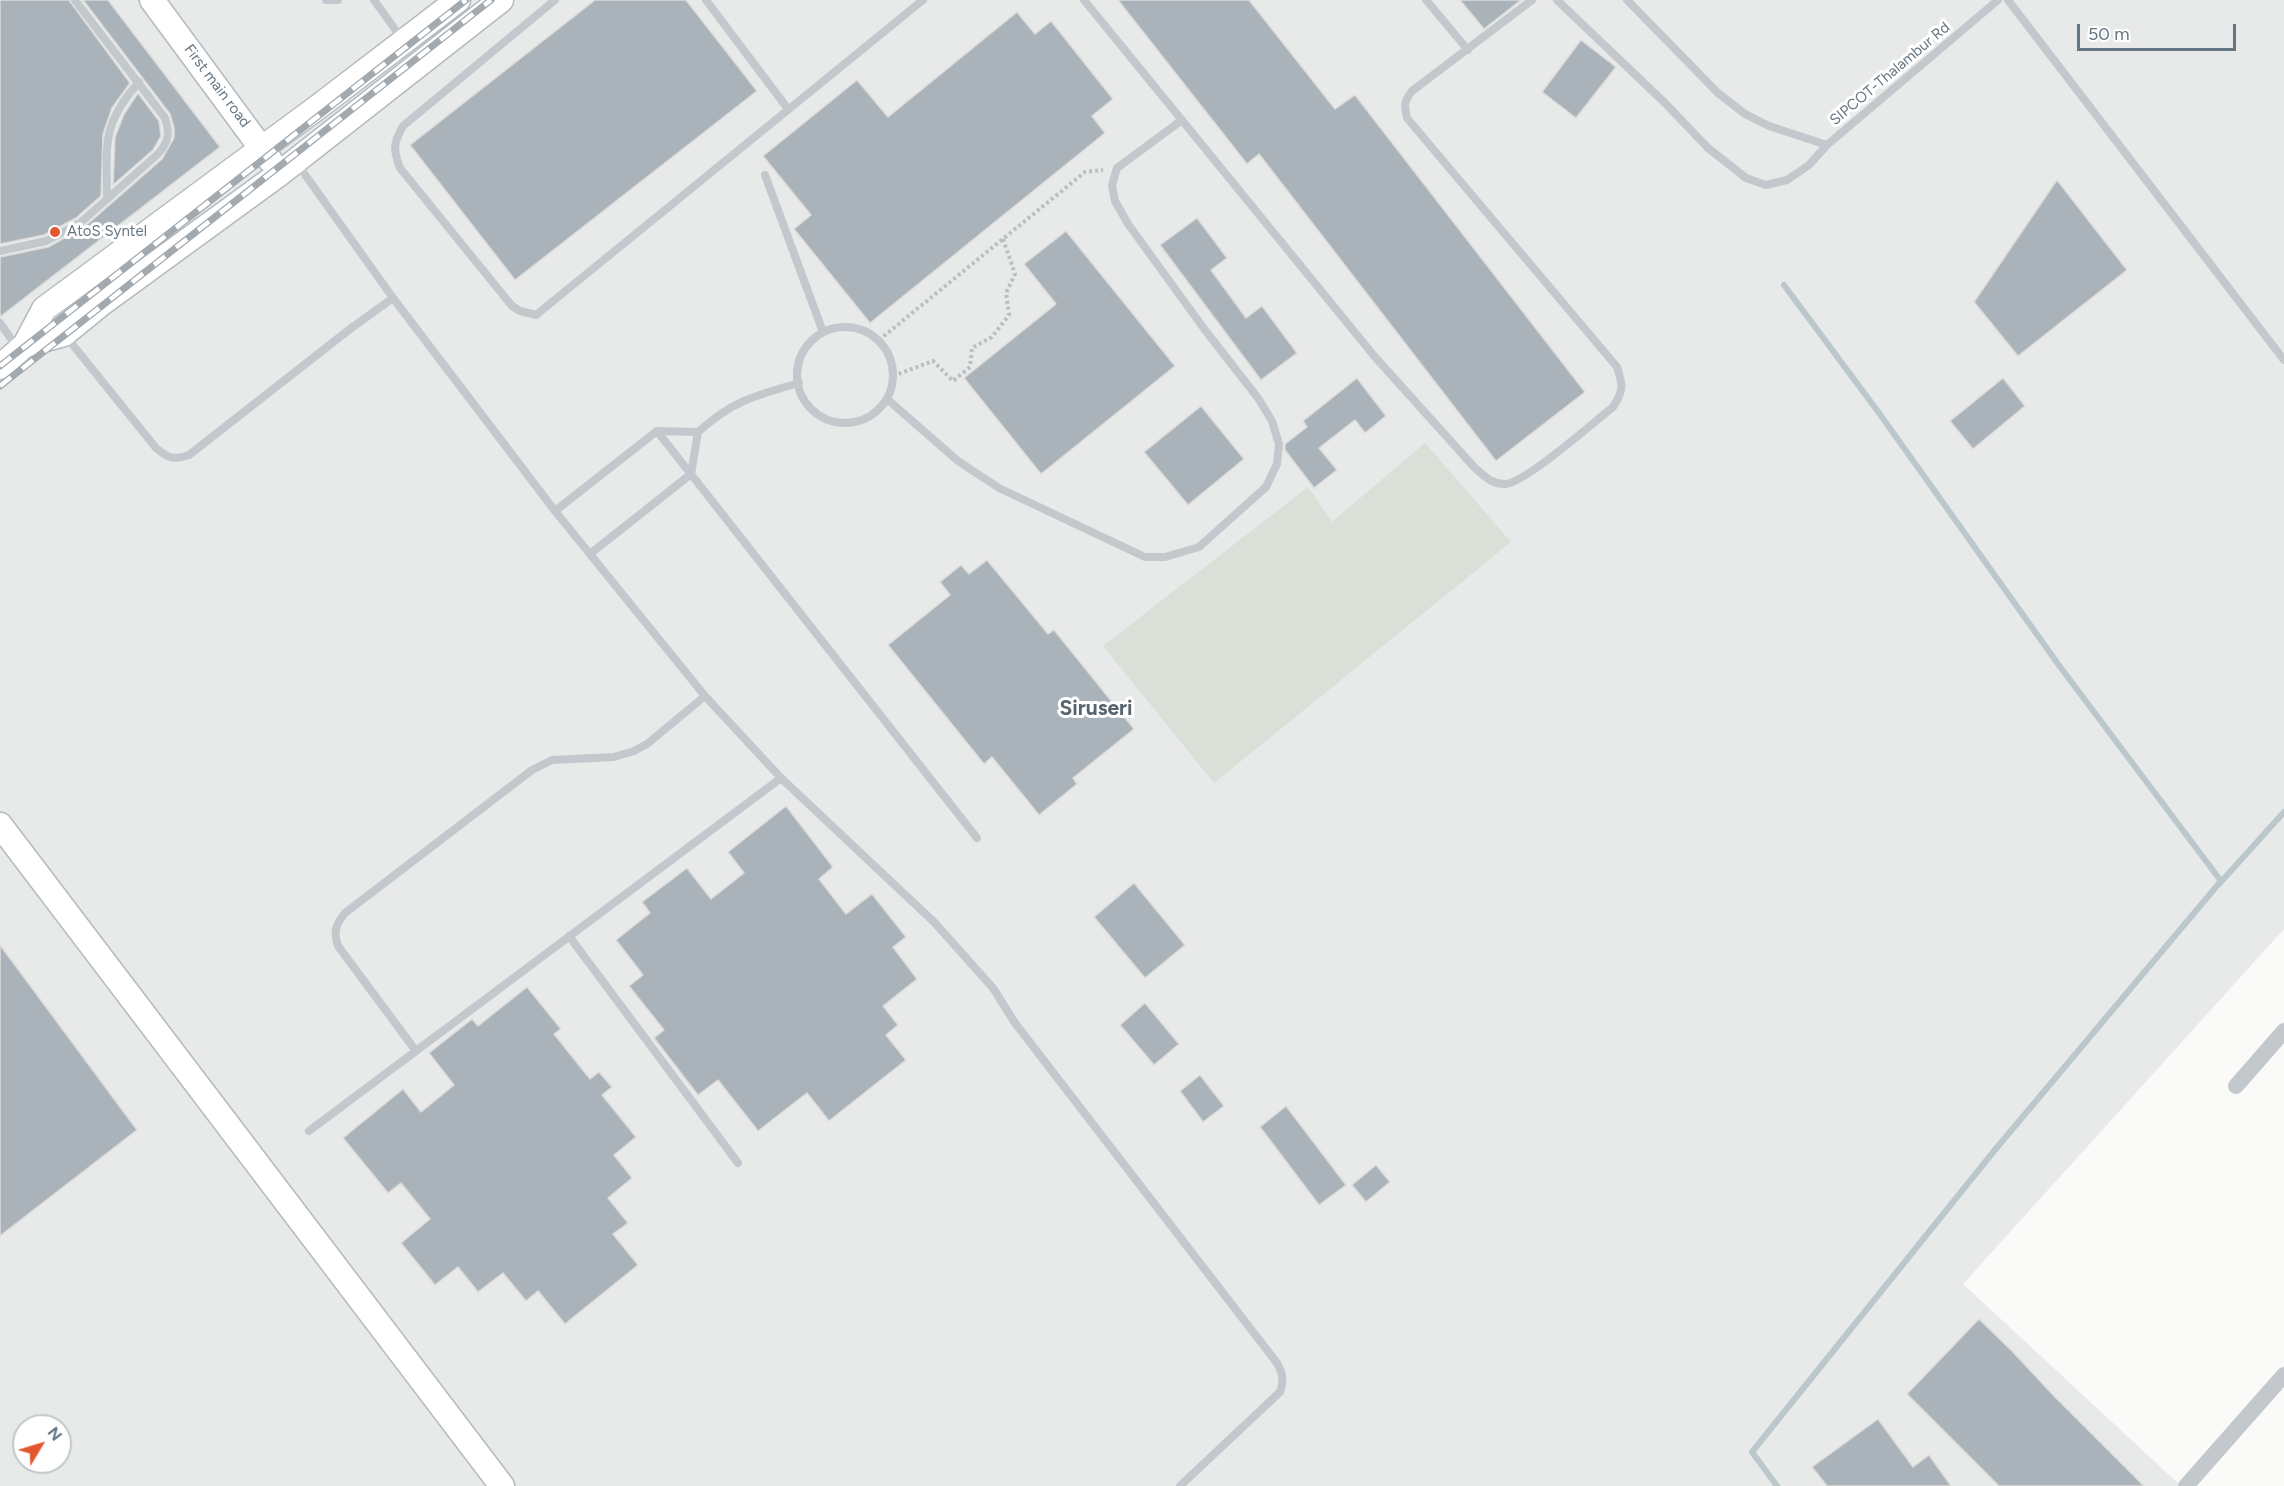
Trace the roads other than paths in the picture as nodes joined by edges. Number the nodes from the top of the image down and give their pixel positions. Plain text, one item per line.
1 (75, 0) edge
2 (152, 0) edge
3 (326, 0) edge
4 (338, 0) edge
5 (374, 0) edge
6 (458, 0) edge
7 (501, 0) edge
8 (555, 0) edge
9 (706, 0) edge
10 (923, 0) edge
11 (1084, 0) edge
12 (1426, 0) edge
13 (1532, 0) edge
14 (1557, 0) edge
15 (1627, 0) edge
16 (1998, 0) edge
17 (2008, 0) edge
18 (405, 42) junction
19 (1468, 50) junction
20 (140, 82) junction
21 (788, 109) junction
22 (1182, 120) junction
23 (1827, 145) junction
24 (263, 147) junction
25 (294, 162) junction
26 (765, 175) dead end
27 (107, 198) junction
28 (0, 251) edge
29 (393, 298) junction
30 (0, 323) edge
31 (823, 333) junction
32 (64, 334) junction
33 (22, 347) junction
34 (2284, 360) edge
35 (0, 367) edge
36 (799, 383) junction
37 (887, 399) junction
38 (657, 431) junction
39 (698, 432) junction
40 (691, 474) junction
41 (555, 510) junction
42 (590, 554) junction
43 (705, 696) junction
44 (781, 778) junction
45 (0, 825) edge
46 (977, 838) dead end
47 (569, 936) junction
48 (2284, 1031) edge
49 (417, 1051) junction
50 (2236, 1086) dead end
51 (309, 1131) dead end
52 (738, 1163) dead end
53 (2284, 1375) edge
54 (502, 1486) edge
55 (1180, 1486) edge
56 (2186, 1486) edge

1 - 20 lane
2 - 24 street, First main road
3 - 4 lane
5 - 18 lane
6 - 18 street
7 - 25 street
8 - 21 lane
9 - 21 lane
10 - 21 lane
11 - 22 lane
12 - 19 lane
13 - 19 lane
14 - 23 lane, SIPCOT-Thalambur Rd
15 - 23 lane
16 - 23 lane, SIPCOT-Thalambur Rd
17 - 34 lane
18 - 24 street
19 - 22 lane
20 - 27 lane
20 - 27 lane
22 - 37 lane
24 - 25 street, First main road
24 - 33 street
25 - 29 lane
25 - 32 street
26 - 31 lane
27 - 28 lane
29 - 32 lane
29 - 41 lane
30 - 33 lane
31 - 36 lane
31 - 37 lane
32 - 33 street
33 - 35 street
36 - 37 lane
36 - 39 lane
38 - 39 lane
38 - 40 lane
38 - 41 lane
39 - 40 lane
40 - 42 lane
40 - 46 lane
41 - 42 lane
42 - 43 lane
43 - 44 lane
43 - 49 lane
44 - 47 lane
44 - 55 lane
45 - 54 street
47 - 49 lane
47 - 52 lane
48 - 50 street
49 - 51 lane
53 - 56 street

